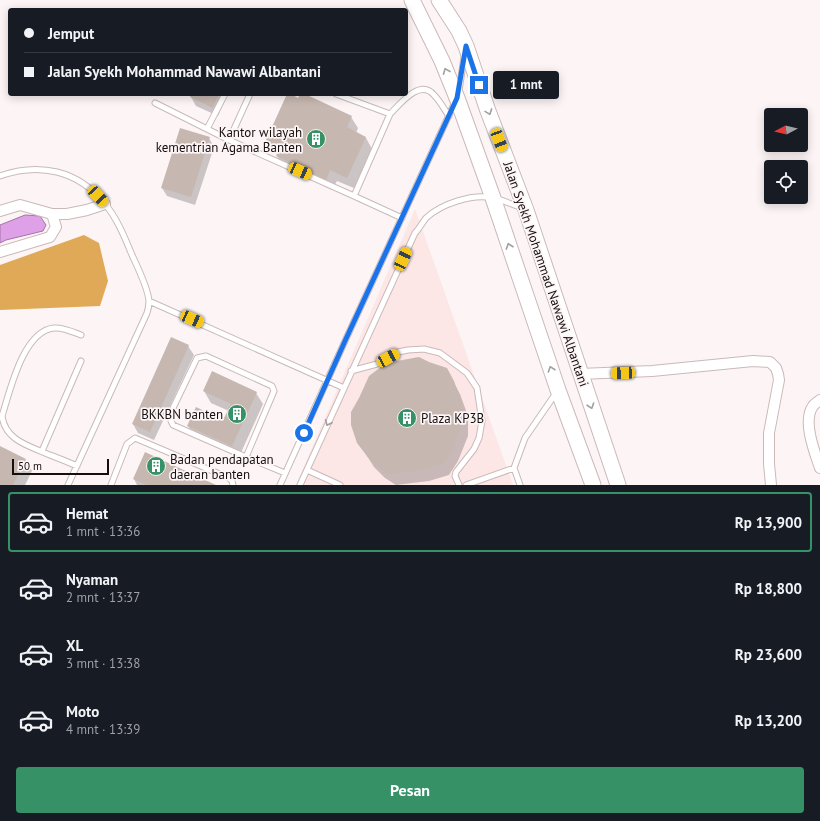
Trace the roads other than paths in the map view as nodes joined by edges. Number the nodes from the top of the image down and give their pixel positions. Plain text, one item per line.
1 (412, 0) edge
2 (439, 0) edge
3 (466, 46) junction
4 (223, 96) edge
5 (249, 96) edge
6 (341, 96) edge
7 (457, 98) junction
8 (155, 103) dead end
9 (390, 114) junction
10 (449, 116) junction
11 (207, 129) junction
12 (229, 140) junction
13 (0, 176) edge
14 (354, 196) junction
15 (493, 198) junction
16 (105, 204) junction
17 (526, 210) junction
18 (0, 211) edge
19 (52, 214) junction
20 (402, 218) junction
21 (0, 252) edge
22 (149, 301) junction
23 (81, 335) dead end
24 (81, 361) dead end
25 (351, 371) junction
26 (580, 374) junction
27 (328, 380) junction
28 (344, 388) junction
29 (558, 390) junction
30 (820, 400) edge
31 (42, 452) junction
32 (246, 457) junction
33 (77, 466) junction
34 (514, 468) junction
35 (820, 468) edge
36 (307, 470) junction
37 (286, 473) junction
38 (68, 485) edge
39 (111, 485) edge
40 (233, 485) edge
41 (280, 485) edge
42 (300, 485) edge
43 (340, 485) edge
44 (459, 485) edge
45 (466, 485) edge
46 (520, 485) edge
47 (593, 485) edge
48 (618, 485) edge
49 (771, 485) edge

7 -> 1 main road
2 - 3 main road, Jalan Syekh Mohammad Nawawi Albantani
3 - 7 lane
3 -> 17 main road, Jalan Syekh Mohammad Nawawi Albantani
4 - 11 lane
5 - 12 lane
6 - 9 lane
7 - 10 lane
7 - 15 main road
8 - 11 lane
9 - 10 lane
9 - 14 lane
10 - 20 lane
11 - 12 lane
12 - 14 lane
13 - 16 lane
14 - 20 lane
15 - 17 lane
15 - 25 lane
29 -> 15 main road
16 - 19 street
16 - 22 lane
17 - 26 main road, Jalan Syekh Mohammad Nawawi Albantani
18 - 19 street
19 - 21 street
20 - 27 lane
22 - 27 lane
22 - 33 lane
23 - 31 lane
24 - 31 lane
25 - 28 lane
25 - 44 lane
26 -> 48 main road, Jalan Syekh Mohammad Nawawi Albantani
26 - 49 street
27 - 28 lane
27 - 37 lane
28 -> 36 lane
29 - 34 lane
29 - 47 main road
30 - 35 street
31 - 33 lane
32 - 32 lane
32 - 37 lane
33 - 38 lane
34 - 45 lane
34 - 46 lane
36 - 42 lane
36 - 43 lane
37 - 41 lane
39 - 40 lane

